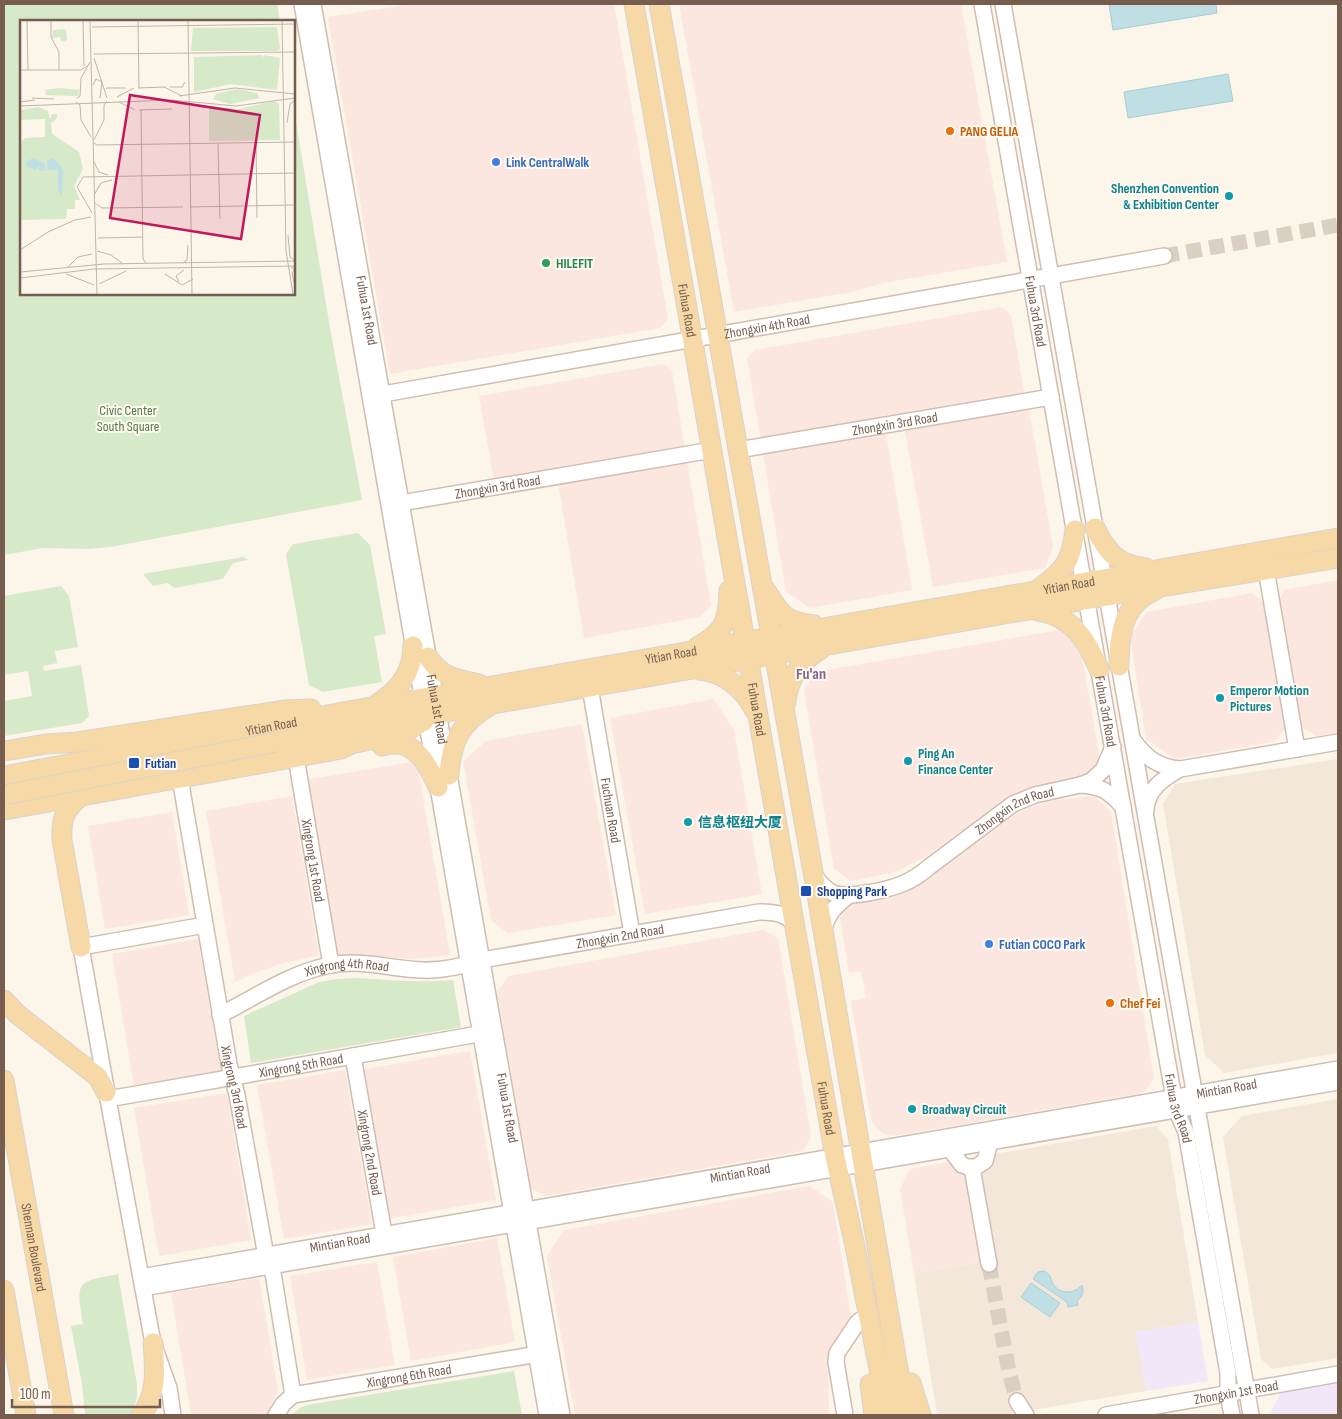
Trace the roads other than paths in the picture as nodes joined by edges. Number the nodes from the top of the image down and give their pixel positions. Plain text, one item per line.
1 (302, 4) edge
2 (313, 4) edge
3 (634, 4) edge
4 (659, 4) edge
5 (982, 4) edge
6 (1003, 4) edge
7 (1164, 256) tunnel mouth
8 (1051, 276) junction
9 (1031, 279) junction
10 (717, 335) junction
11 (692, 339) junction
12 (376, 395) junction
13 (1051, 397) junction
14 (712, 450) junction
15 (738, 450) junction
16 (401, 503) junction
17 (1095, 528) junction
18 (1075, 530) junction
19 (1338, 538) edge
20 (730, 554) junction
21 (1338, 558) edge
22 (1266, 569) junction
23 (1163, 577) junction
24 (761, 582) junction
25 (1106, 587) junction
26 (1038, 590) junction
27 (1085, 591) junction
28 (1029, 610) junction
29 (829, 636) junction
30 (772, 646) junction
31 (747, 650) junction
32 (421, 651) junction
33 (690, 660) junction
34 (1119, 666) junction
35 (1099, 669) junction
36 (590, 687) junction
37 (492, 695) junction
38 (372, 706) junction
39 (430, 709) junction
40 (342, 712) junction
41 (758, 718) junction
42 (785, 721) junction
43 (274, 734) junction
44 (302, 738) junction
45 (1132, 739) junction
46 (1338, 742) edge
47 (351, 744) junction
48 (1113, 747) junction
49 (1297, 749) junction
50 (4, 751) edge
51 (296, 757) junction
52 (1180, 769) junction
53 (4, 776) edge
54 (180, 778) junction
55 (444, 781) junction
56 (1080, 785) junction
57 (80, 796) junction
58 (7, 807) edge
59 (1123, 807) junction
60 (1146, 815) junction
61 (812, 872) junction
62 (786, 873) junction
63 (848, 896) junction
64 (759, 912) junction
65 (205, 924) junction
66 (795, 924) junction
67 (632, 934) junction
68 (823, 935) junction
69 (81, 947) junction
70 (475, 962) junction
71 (331, 965) junction
72 (4, 1000) edge
73 (220, 1015) junction
74 (487, 1032) junction
75 (353, 1056) junction
76 (1338, 1069) edge
77 (232, 1078) junction
78 (4, 1080) edge
79 (1338, 1082) edge
80 (107, 1096) junction
81 (1196, 1100) junction
82 (1175, 1104) junction
83 (990, 1142) junction
84 (950, 1149) junction
85 (862, 1158) junction
86 (836, 1163) junction
87 (972, 1168) junction
88 (520, 1218) junction
89 (386, 1241) junction
90 (269, 1261) junction
91 (990, 1264) tunnel mouth
92 (142, 1282) junction
93 (4, 1290) edge
94 (890, 1315) junction
95 (871, 1325) junction
96 (153, 1343) junction
97 (543, 1353) junction
98 (1338, 1374) edge
99 (1246, 1390) junction
100 (1228, 1394) junction
101 (293, 1395) junction
102 (1018, 1401) tunnel mouth
103 (26, 1415) edge
104 (64, 1415) edge
105 (141, 1415) edge
106 (173, 1415) edge
107 (276, 1415) edge
108 (546, 1415) edge
109 (562, 1415) edge
110 (845, 1415) edge
111 (874, 1415) edge
112 (888, 1415) edge
113 (906, 1415) edge
114 (920, 1415) edge
115 (1026, 1415) edge
116 (1106, 1415) edge
117 (1232, 1415) edge
118 (1251, 1415) edge

1 - 12 street, Fuhua 1st Road
2 - 12 street, Fuhua 1st Road
3 - 11 main road, Fuhua Road
4 - 10 main road, Fuhua Road
5 - 9 street, Fuhua 3rd Road
6 - 8 street, Fuhua 3rd Road
7 - 8 street, Zhongxin 4th Road
8 - 9 street, Zhongxin 4th Road
8 - 17 street, Fuhua 3rd Road
9 - 10 street, Zhongxin 4th Road
9 - 13 street, Fuhua 3rd Road
10 - 11 street, Zhongxin 4th Road
10 - 15 main road, Fuhua Road
11 - 12 street, Zhongxin 4th Road
11 - 14 main road, Fuhua Road
12 - 16 street, Fuhua 1st Road
12 - 32 street, Fuhua 1st Road
13 - 15 street, Zhongxin 3rd Road
13 - 18 street, Fuhua 3rd Road
14 - 16 street, Zhongxin 3rd Road
14 - 20 main road, Fuhua Road
15 - 24 main road, Fuhua Road
16 - 32 street, Fuhua 1st Road
17 - 23 main road
17 - 25 street, Fuhua 3rd Road
18 - 26 main road
18 - 27 street, Fuhua 3rd Road
19 - 23 main road, Yitian Road
20 - 31 main road, Fuhua Road
20 - 33 main road
21 - 22 main road, Yitian Road
22 - 23 main road, Yitian Road
22 - 49 street
23 - 25 main road, Yitian Road
23 - 34 main road
24 - 29 main road
24 - 30 main road, Fuhua Road
25 - 27 main road, Yitian Road
25 - 34 street, Fuhua 3rd Road
26 - 27 main road, Yitian Road
26 - 29 main road, Yitian Road
27 - 28 main road, Yitian Road
27 - 35 street, Fuhua 3rd Road
28 - 29 main road, Yitian Road
28 - 35 main road
29 - 30 main road, Yitian Road
29 - 42 main road
30 - 31 main road, Yitian Road
30 - 42 main road, Fuhua Road
31 - 33 main road, Yitian Road
31 - 41 main road, Fuhua Road
32 - 37 main road
32 - 38 main road
32 - 39 street, Fuhua 1st Road
33 - 36 main road, Yitian Road
33 - 37 main road, Yitian Road
33 - 41 main road
34 - 45 street, Fuhua 3rd Road
35 - 48 street, Fuhua 3rd Road
36 - 37 main road, Yitian Road
36 - 67 street, Fuchuan Road
37 - 39 main road, Yitian Road
37 - 55 main road
38 - 39 main road, Yitian Road
38 - 40 main road, Yitian Road
39 - 44 main road, Yitian Road
39 - 47 main road
39 - 55 street, Fuhua 1st Road
40 - 43 main road, Yitian Road
40 - 50 main road
41 - 62 main road, Fuhua Road
42 - 61 main road, Fuhua Road
43 - 44 main road, Yitian Road
43 - 53 main road, Yitian Road
43 - 58 main road, Yitian Road, bridge
44 - 47 main road
45 - 52 street
45 - 60 street, Fuhua 3rd Road
46 - 49 street
47 - 51 main road
47 - 55 main road
48 - 56 street, Zhongxin 2nd Road
48 - 59 street, Fuhua 3rd Road
49 - 52 street
51 - 54 main road
51 - 71 street, Xingrong 1st Road
52 - 60 street
54 - 57 main road
54 - 65 street, Xingrong 3rd Road
55 - 70 street, Fuhua 1st Road
56 - 59 street, Zhongxin 2nd Road
56 - 63 street, Zhongxin 2nd Road
57 - 58 main road
57 - 69 main road
59 - 82 street, Fuhua 3rd Road
60 - 81 street, Fuhua 3rd Road
61 - 63 street
61 - 68 main road, Fuhua Road
62 - 64 street, Zhongxin 2nd Road
62 - 66 main road, Fuhua Road
63 - 68 street
64 - 66 street, Zhongxin 2nd Road
64 - 67 street, Zhongxin 2nd Road
65 - 69 street
65 - 73 street, Xingrong 3rd Road
66 - 86 main road, Fuhua Road
67 - 70 street, Zhongxin 2nd Road
68 - 85 main road, Fuhua Road
69 - 80 street
70 - 71 street, Xingrong 4th Road
70 - 74 street, Fuhua 1st Road
71 - 73 street, Xingrong 4th Road
72 - 80 main road
73 - 77 street, Xingrong 3rd Road
74 - 75 street, Xingrong 5th Road
74 - 88 street, Fuhua 1st Road
75 - 77 street, Xingrong 5th Road
75 - 89 street, Xingrong 2nd Road
76 - 81 street, Mintian Road
77 - 80 street, Xingrong 5th Road
77 - 90 street, Xingrong 3rd Road
78 - 104 main road, Shennan Boulevard
79 - 81 street, Mintian Road
80 - 92 street
81 - 82 street, Mintian Road
81 - 99 street, Fuhua 3rd Road
82 - 83 street, Mintian Road
82 - 85 street, Mintian Road
82 - 100 street, Fuhua 3rd Road
83 - 84 street, Mintian Road
83 - 87 street
84 - 85 street, Mintian Road
84 - 87 street
85 - 86 street, Mintian Road
85 - 94 main road, Fuhua Road
86 - 88 street, Mintian Road
86 - 95 main road, Fuhua Road
87 - 91 street
88 - 89 street, Mintian Road
88 - 97 street, Fuhua 1st Road
89 - 90 street, Mintian Road
90 - 92 street, Mintian Road
90 - 101 street, Xingrong 3rd Road
92 - 96 street
93 - 103 main road
94 - 113 main road, Fuhua Road
94 - 114 main road
95 - 110 street
95 - 111 main road
95 - 112 main road, Fuhua Road
96 - 105 main road
96 - 106 street
97 - 101 street, Xingrong 6th Road
97 - 108 street, Fuhua 1st Road
97 - 109 street, Fuhua 1st Road
98 - 99 street, Zhongxin 1st Road
99 - 100 street, Zhongxin 1st Road
99 - 118 street, Fuhua 3rd Road
100 - 116 street, Zhongxin 1st Road
100 - 117 street, Fuhua 3rd Road
101 - 107 street
102 - 115 street

